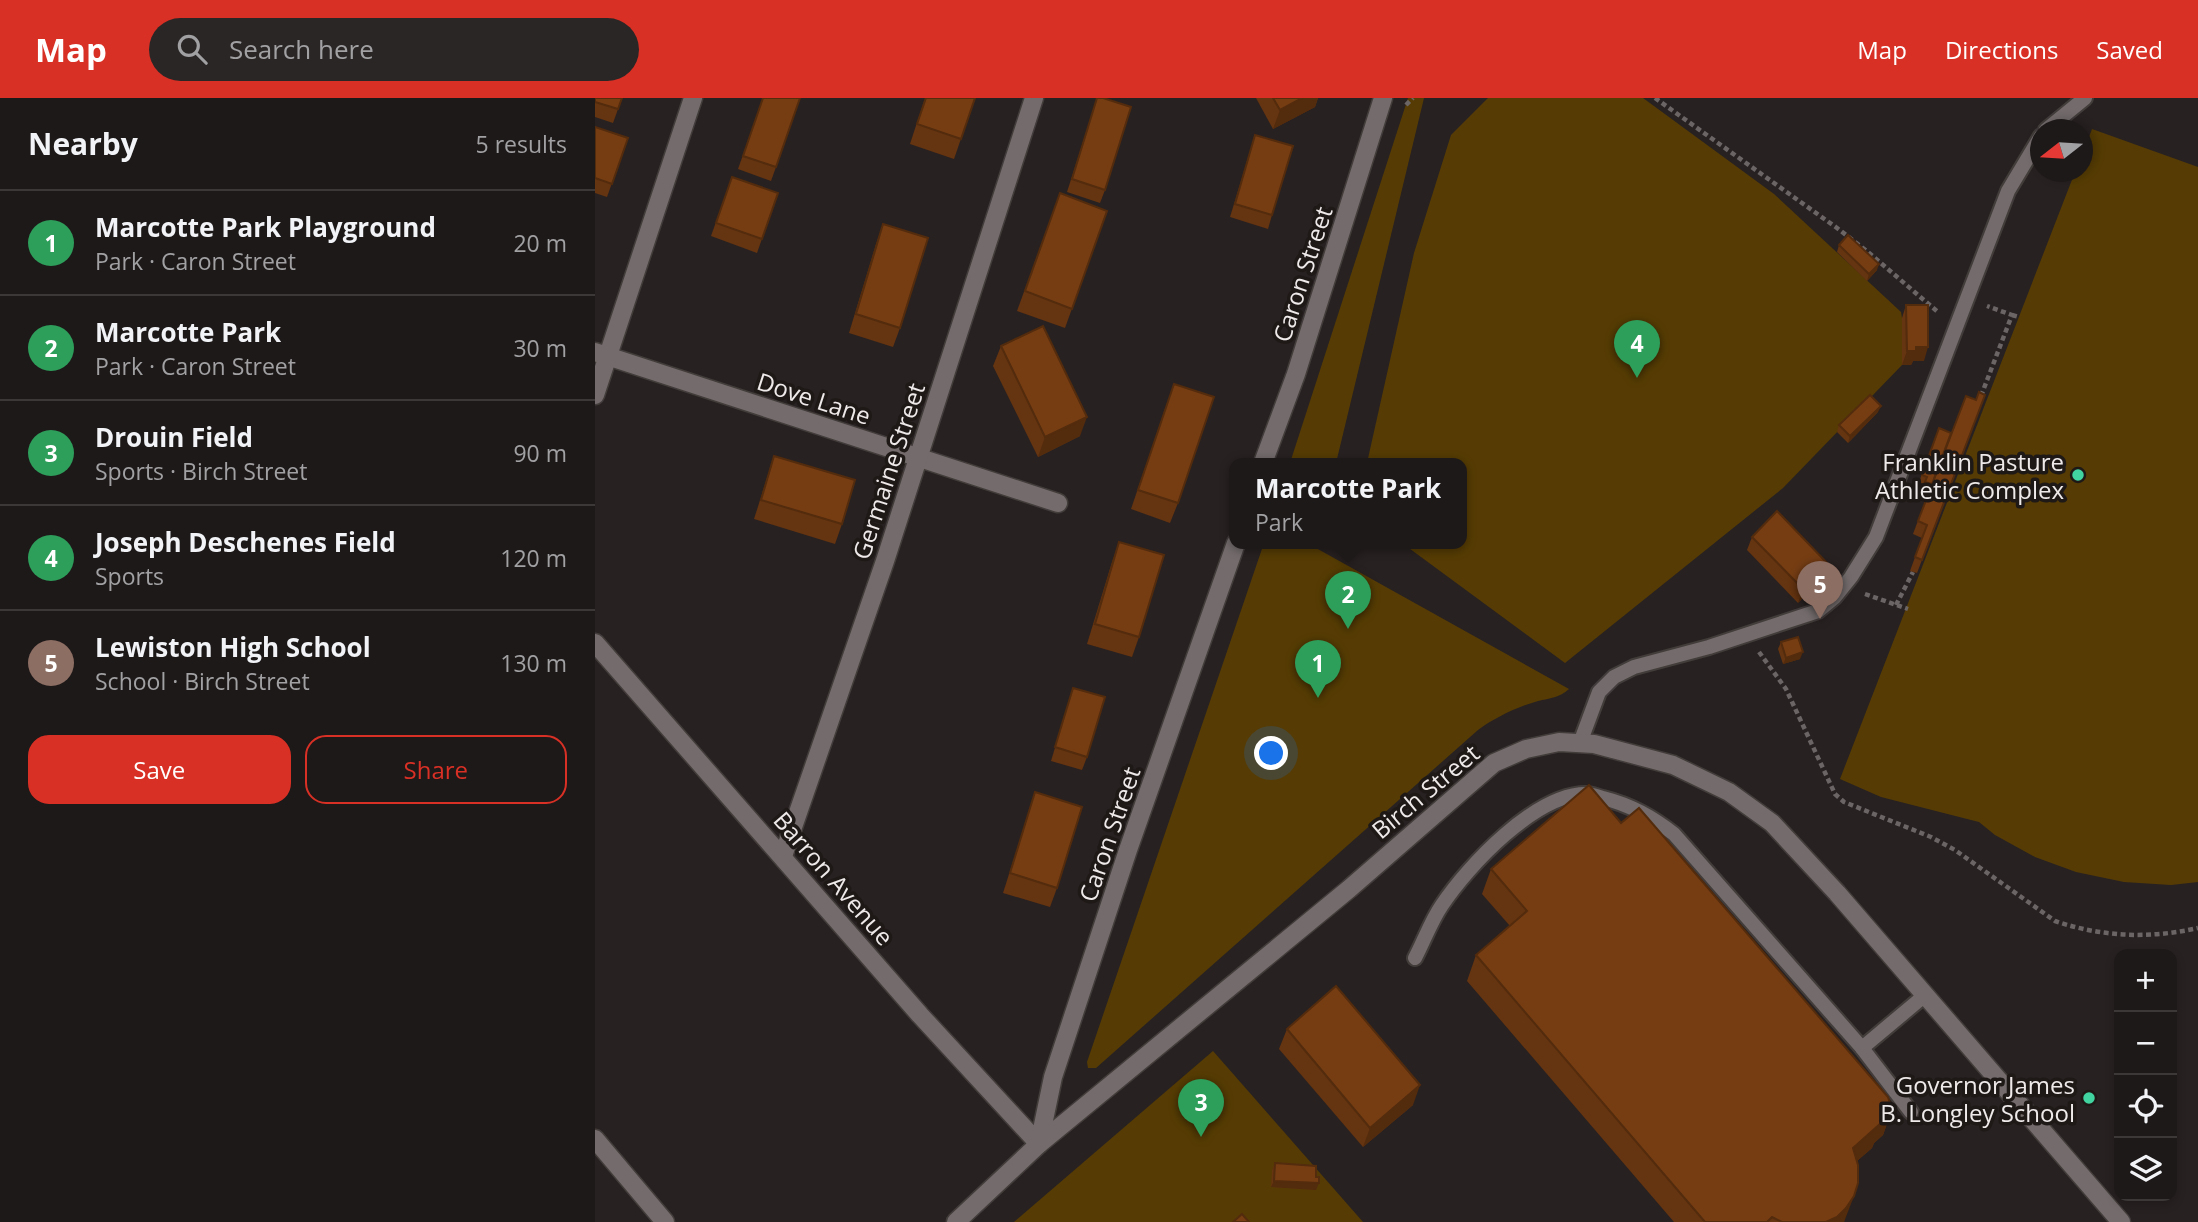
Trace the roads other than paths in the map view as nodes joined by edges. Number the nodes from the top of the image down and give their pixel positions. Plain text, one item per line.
1 (693, 98) edge
2 (1034, 98) edge
3 (1383, 98) edge
4 (2085, 98) edge
5 (2059, 119) edge
6 (2030, 154) edge
7 (602, 354) edge
8 (595, 395) edge
9 (917, 457) junction
10 (1265, 458) edge
11 (1058, 503) dead end
12 (1234, 549) edge
13 (595, 643) edge
14 (1580, 743) junction
15 (783, 856) junction
16 (1415, 958) dead end
17 (1924, 996) junction
18 (1862, 1048) junction
19 (1911, 1112) dead end
20 (595, 1139) edge
21 (1039, 1144) junction
22 (665, 1222) edge
23 (956, 1222) edge
24 (2121, 1222) edge

1 - 7 street
2 - 9 street, Germaine Street
3 - 10 street, Caron Street
4 - 5 lane
6 - 14 lane
7 - 8 street
7 - 9 street, Dove Lane
9 - 11 street, Dove Lane
9 - 15 street, Germaine Street
12 - 21 street, Caron Street
13 - 15 street, Barron Avenue
14 - 17 street, Birch Street
14 - 21 street, Birch Street
15 - 21 street, Barron Avenue
16 - 18 lane
17 - 18 lane
17 - 24 street, Birch Street
18 - 19 lane
20 - 22 street
21 - 23 street, Birch Street

